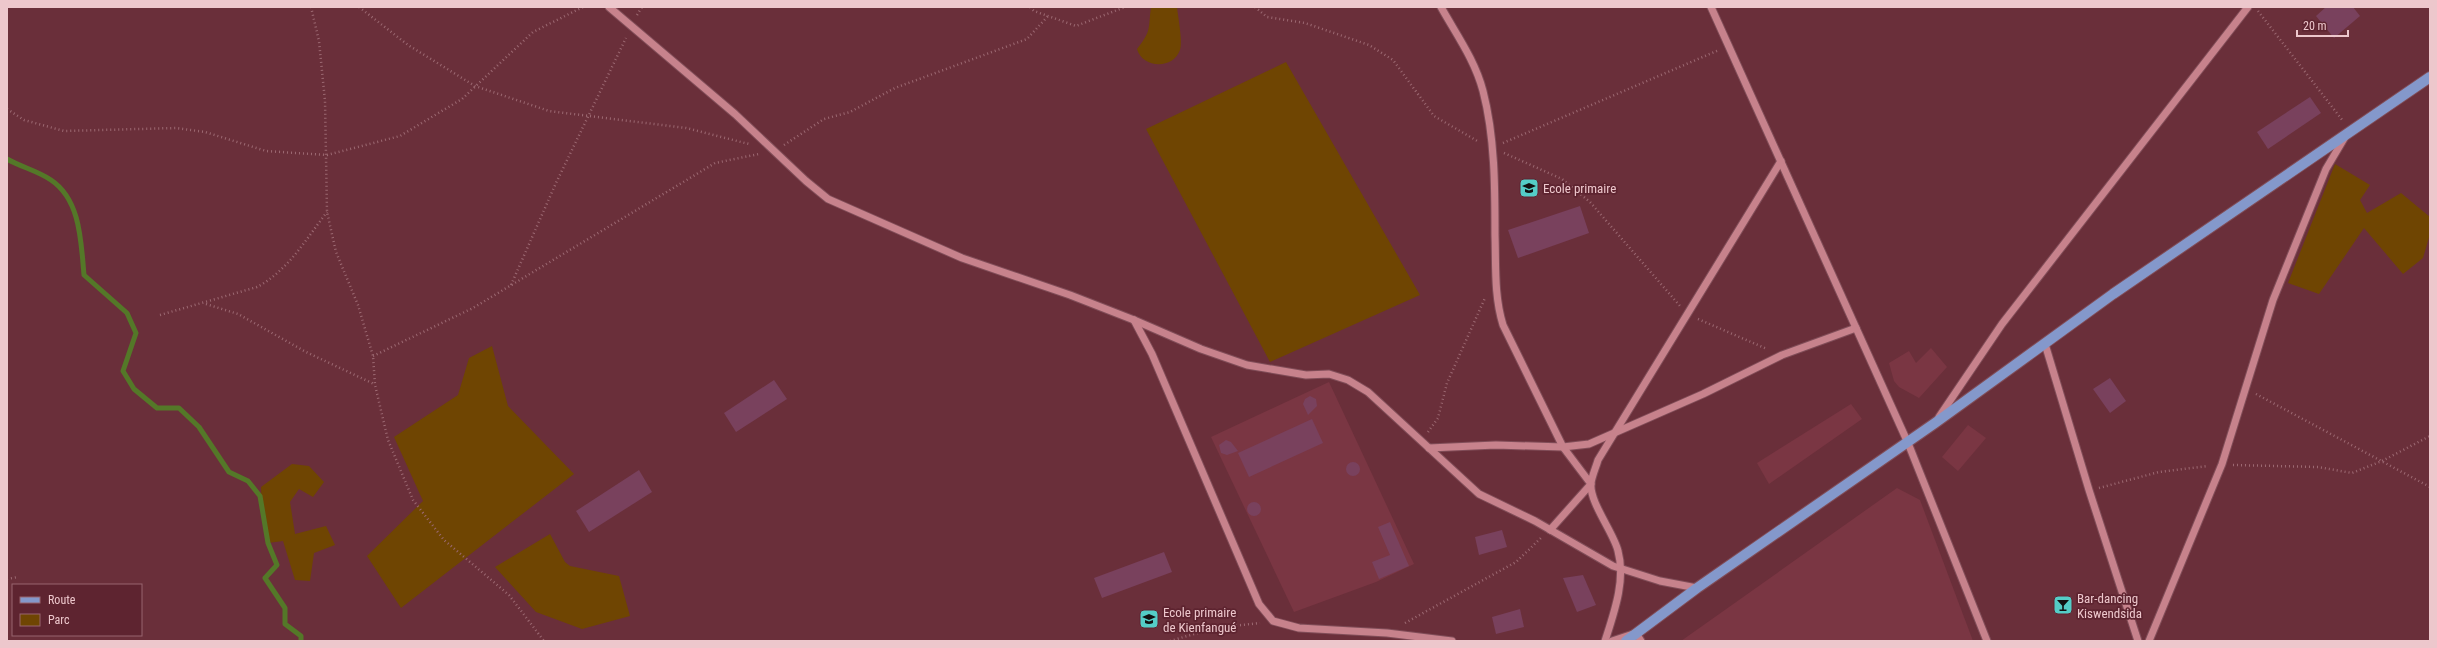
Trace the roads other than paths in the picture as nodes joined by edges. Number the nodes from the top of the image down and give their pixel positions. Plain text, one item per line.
1 (609, 7) edge
2 (1441, 7) edge
3 (1710, 7) edge
4 (2248, 7) edge
5 (2430, 77) edge
6 (2350, 130) junction
7 (1781, 161) junction
8 (1134, 320) junction
9 (1856, 328) junction
10 (2045, 344) junction
11 (1935, 423) junction
12 (1613, 432) junction
13 (1908, 443) junction
14 (1563, 447) junction
15 (1429, 448) junction
16 (1591, 484) junction
17 (1550, 530) junction
18 (1621, 569) junction
19 (1697, 588) junction
20 (1639, 637) edge
21 (1452, 641) edge
22 (1604, 641) edge
23 (1612, 641) edge
24 (1626, 641) edge
25 (1987, 641) edge
26 (2138, 641) edge
27 (2149, 641) edge

1 - 8 street
2 - 14 street
3 - 7 street
4 - 11 street
5 - 6 main road
6 - 10 main road
6 - 27 street
7 - 9 street
7 - 12 street
8 - 15 street
8 - 21 street
9 - 12 street
9 - 13 street
10 - 11 main road
10 - 26 street
11 - 13 main road
12 - 14 street
12 - 16 street
13 - 19 main road
13 - 25 street
14 - 15 street
14 - 16 street
15 - 17 street
16 - 17 street
16 - 18 street
17 - 18 street
18 - 19 street
18 - 22 street
19 - 20 main road
20 - 23 street
20 - 24 main road

